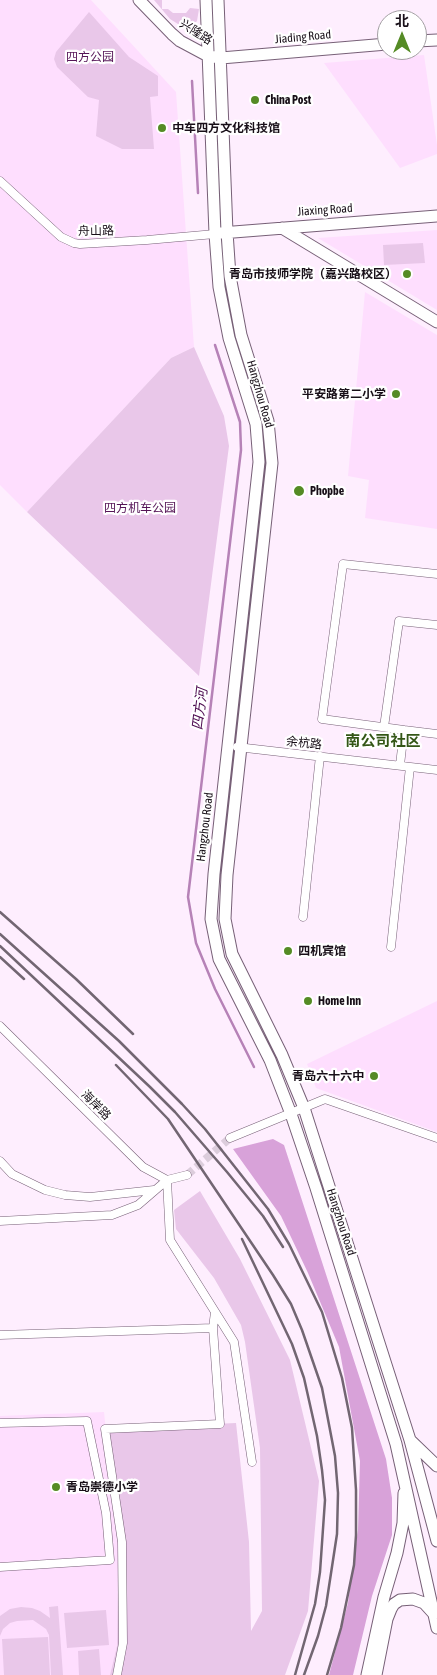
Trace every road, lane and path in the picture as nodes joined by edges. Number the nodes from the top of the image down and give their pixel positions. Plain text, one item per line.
1 (139, 0) edge
2 (206, 0) edge
3 (218, 0) edge
4 (377, 45) edge
5 (208, 56) junction
6 (221, 58) junction
7 (0, 181) edge
8 (437, 216) edge
9 (282, 228) junction
10 (227, 232) junction
11 (215, 234) junction
12 (437, 322) edge
13 (437, 574) edge
14 (437, 625) edge
15 (384, 727) junction
16 (404, 730) junction
17 (437, 734) edge
18 (228, 746) junction
19 (242, 748) junction
20 (320, 756) junction
21 (400, 765) junction
22 (410, 767) junction
23 (437, 770) edge
24 (302, 917) dead end
25 (391, 947) dead end
26 (0, 1026) edge
27 (304, 1108) junction
28 (291, 1114) junction
29 (230, 1138) tunnel mouth
30 (437, 1138) edge
31 (0, 1162) edge
32 (187, 1175) tunnel mouth
33 (167, 1180) junction
34 (154, 1190) junction
35 (0, 1220) edge
36 (215, 1312) junction
37 (213, 1328) junction
38 (0, 1335) edge
39 (0, 1423) edge
40 (410, 1440) junction
41 (252, 1462) dead end
42 (437, 1466) edge
43 (404, 1477) junction
44 (437, 1541) edge
45 (0, 1567) edge
46 (434, 1614) junction
47 (437, 1628) edge
48 (117, 1675) edge
49 (367, 1675) edge
50 (376, 1675) edge

1 - 5 main road, 兴隆路
2 - 5 main road, Hangzhou Road
3 - 6 main road, Hangzhou Road
4 - 6 main road, Jiading Road
5 - 6 main road, 兴隆路
5 - 11 main road, Hangzhou Road
6 - 10 main road, Hangzhou Road
7 - 11 street, 舟山路
8 - 9 main road, Jiaxing Road
9 - 10 main road, Jiaxing Road
9 - 12 main road
10 - 11 main road, Jiaxing Road
10 - 19 main road, Hangzhou Road
11 - 18 main road, Hangzhou Road
13 - 15 street
14 - 15 street
15 - 16 street
16 - 17 street
16 - 21 street
18 - 19 street, 余杭路
18 - 28 main road, Hangzhou Road
19 - 20 street, 余杭路
19 - 27 main road, Hangzhou Road
20 - 21 street, 余杭路
20 - 24 street
21 - 22 street, 余杭路
22 - 23 street, 余杭路
22 - 25 street
26 - 33 street, 海岸路
27 - 28 street
27 - 30 street
27 - 40 main road, Hangzhou Road
28 - 29 street
28 - 43 main road, Hangzhou Road
31 - 34 street
32 - 33 street
33 - 34 street
33 - 36 street
34 - 35 street
36 - 37 street
36 - 41 street
37 - 38 street
37 - 48 street
39 - 45 street
40 - 42 main road
40 - 44 main road, Hangzhou Road
43 - 46 main road, Hangzhou Road
43 - 49 main road
46 - 47 main road, Hangzhou Road
46 - 50 main road

